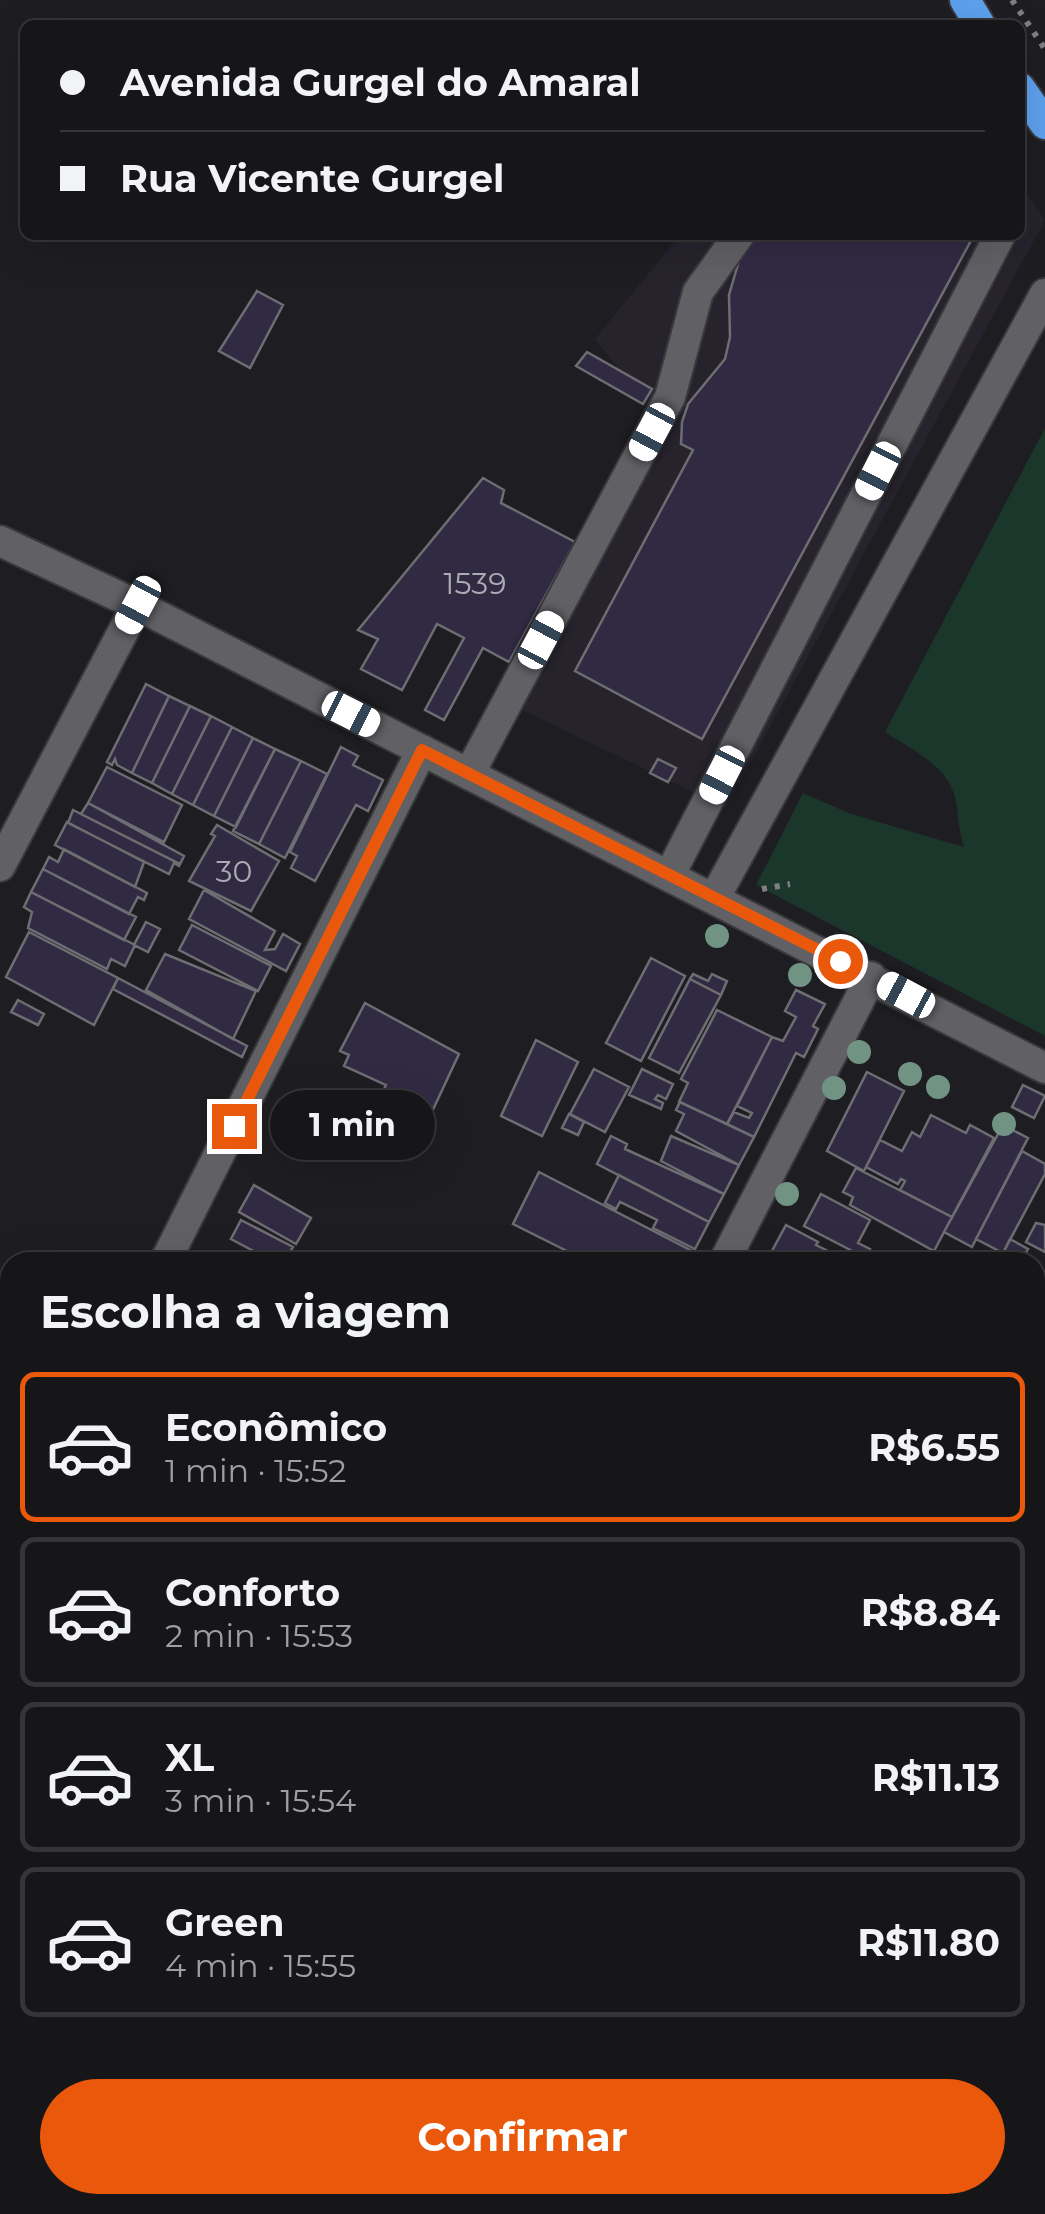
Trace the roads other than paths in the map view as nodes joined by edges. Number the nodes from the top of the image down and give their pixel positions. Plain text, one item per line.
1 (1025, 95) edge
2 (1045, 124) edge
3 (735, 240) edge
4 (997, 240) edge
5 (1045, 294) edge
6 (0, 541) edge
7 (138, 605) junction
8 (422, 750) junction
9 (469, 774) junction
10 (0, 866) edge
11 (670, 874) junction
12 (714, 898) junction
13 (871, 977) junction
14 (1045, 1068) edge
15 (170, 1252) edge
16 (729, 1252) edge

1 - 2 highway
3 - 9 street
4 - 11 street
5 - 12 street
6 - 7 street
7 - 8 street
7 - 10 street
8 - 9 street
8 - 15 street
9 - 11 street
11 - 12 street
12 - 13 street
13 - 14 street
13 - 16 street

